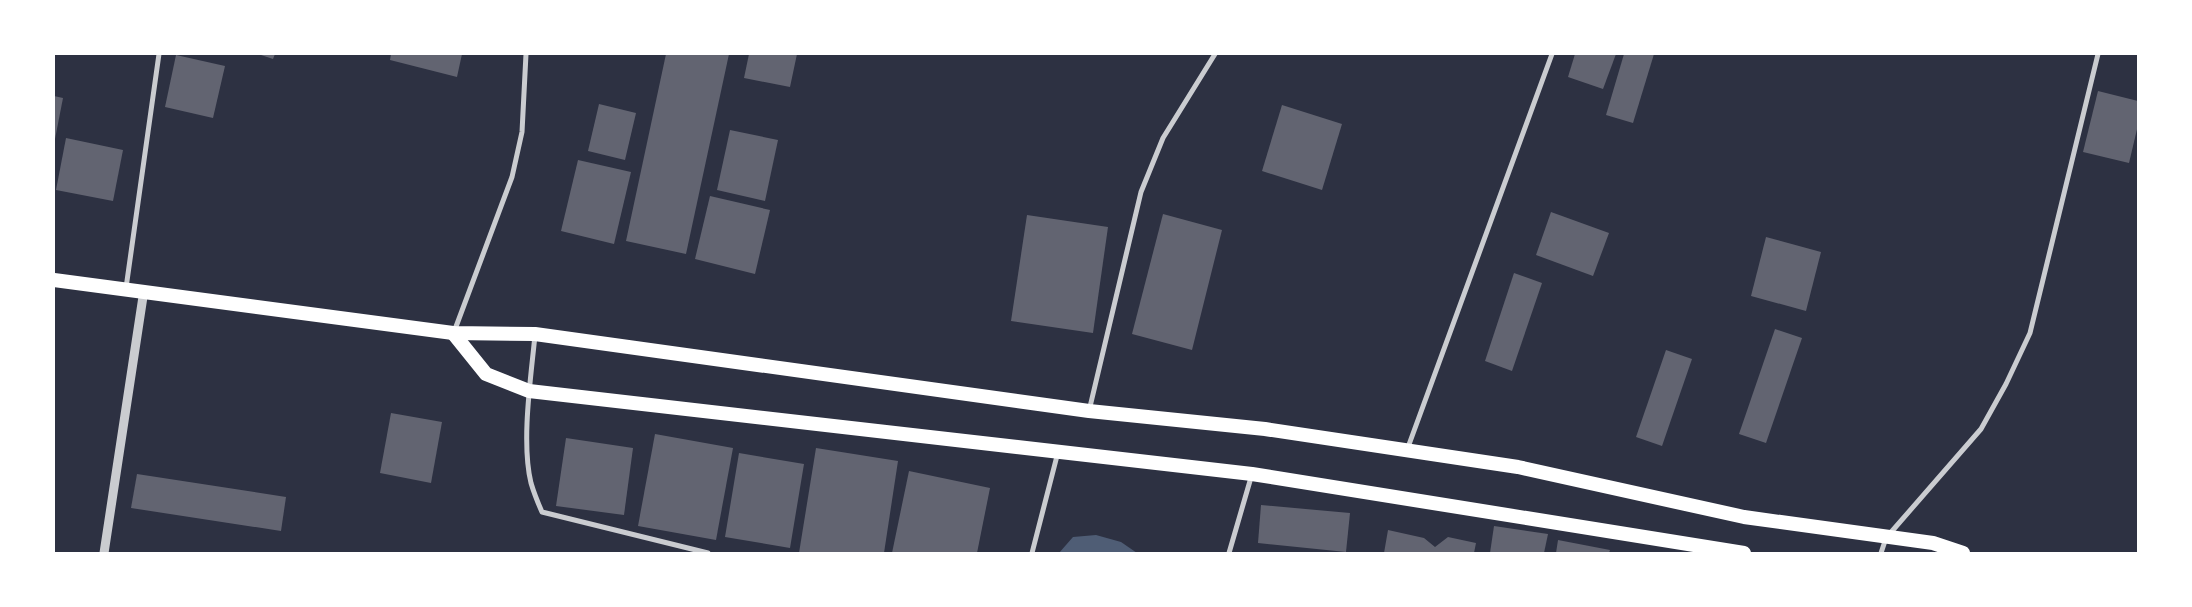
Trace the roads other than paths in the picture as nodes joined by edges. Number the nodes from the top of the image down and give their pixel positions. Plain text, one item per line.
1 (159, 54) edge
2 (526, 54) edge
3 (1215, 54) edge
4 (1552, 54) edge
5 (2098, 54) edge
6 (54, 280) edge
7 (126, 288) junction
8 (144, 290) junction
9 (453, 333) junction
10 (535, 334) junction
11 (529, 391) junction
12 (1089, 411) junction
13 (1407, 450) junction
14 (1058, 452) junction
15 (1252, 474) junction
16 (1886, 538) junction
17 (104, 553) edge
18 (708, 553) edge
19 (1032, 553) edge
20 (1228, 553) edge
21 (1744, 553) edge
22 (1880, 553) edge
23 (1963, 553) edge

1 - 7 street
2 - 9 street
3 - 12 street
4 - 13 street
5 - 16 street
6 - 7 highway
7 - 8 highway
8 - 9 highway
8 - 17 street
9 - 10 highway
9 - 11 highway
10 - 11 street
10 - 12 highway
11 - 14 highway
11 - 18 street
12 - 13 highway
13 - 16 highway
14 - 15 highway
14 - 19 street
15 - 20 street
15 - 21 highway
16 - 22 street
16 - 23 highway

